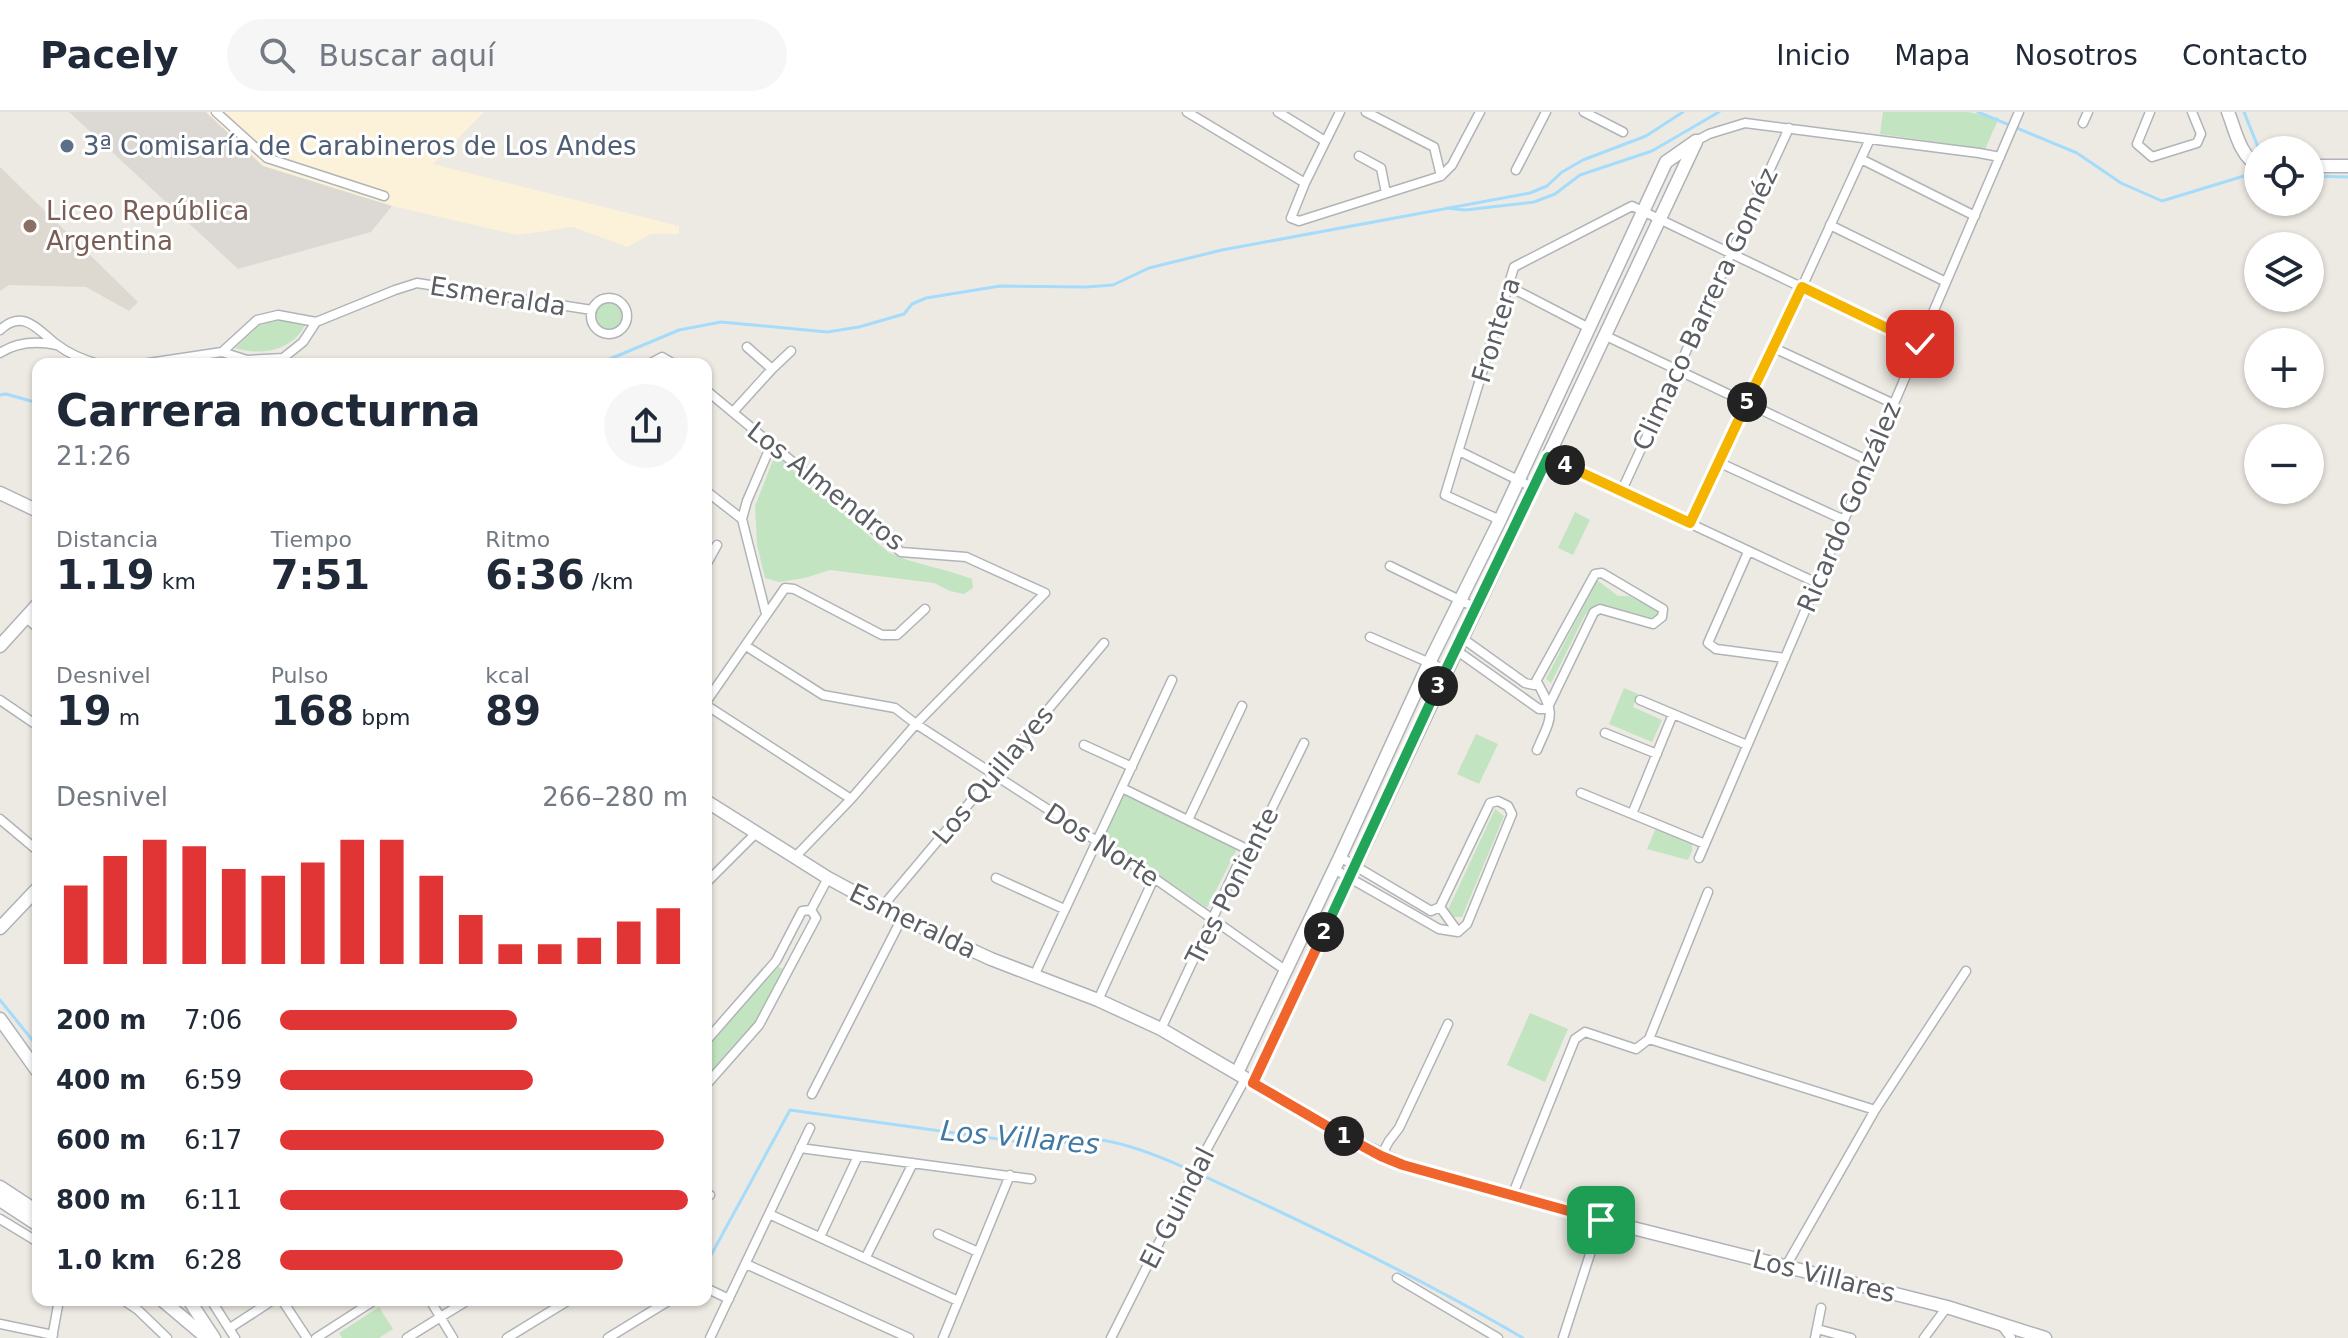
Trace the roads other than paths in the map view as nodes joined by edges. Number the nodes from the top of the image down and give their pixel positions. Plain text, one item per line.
1 (216, 112) edge
2 (1187, 112) edge
3 (1278, 112) edge
4 (1340, 112) edge
5 (1366, 112) edge
6 (1480, 112) edge
7 (1546, 112) edge
8 (1584, 112) edge
9 (2088, 112) edge
10 (2150, 112) edge
11 (2192, 112) edge
12 (2228, 112) edge
13 (2018, 116) edge
14 (2083, 123) dead end
15 (1789, 128) junction
16 (1623, 132) dead end
17 (1870, 139) junction
18 (1325, 141) junction
19 (1696, 141) junction
20 (2244, 152) edge
21 (1359, 156) dead end
22 (2000, 157) junction
23 (1861, 159) junction
24 (2324, 166) edge
25 (2348, 166) edge
26 (1516, 170) dead end
27 (1441, 176) junction
28 (1305, 183) junction
29 (1386, 193) junction
30 (384, 196) dead end
31 (1653, 216) junction
32 (1975, 216) junction
33 (1830, 225) junction
34 (1731, 254) junction
35 (1946, 282) junction
36 (1508, 286) junction
37 (1802, 287) junction
38 (592, 310) junction
39 (316, 322) junction
40 (1589, 328) junction
41 (0, 330) edge
42 (1606, 336) junction
43 (1920, 344) junction
44 (58, 345) junction
45 (747, 347) dead end
46 (1774, 348) junction
47 (791, 351) dead end
48 (222, 352) junction
49 (0, 353) edge
50 (85, 358) edge
51 (182, 358) edge
52 (241, 358) edge
53 (283, 358) edge
54 (772, 369) junction
55 (1678, 371) junction
56 (712, 395) edge
57 (1746, 404) junction
58 (1894, 404) junction
59 (733, 412) junction
60 (772, 443) junction
61 (1459, 451) junction
62 (1548, 457) junction
63 (1869, 461) junction
64 (1718, 462) junction
65 (1518, 480) junction
66 (1534, 488) junction
67 (1622, 490) junction
68 (0, 493) edge
69 (712, 496) edge
70 (32, 508) edge
71 (742, 519) junction
72 (1500, 520) junction
73 (1844, 520) junction
74 (1690, 523) junction
75 (717, 545) dead end
76 (1748, 552) junction
77 (712, 554) edge
78 (1390, 566) dead end
79 (1817, 583) junction
80 (1461, 599) junction
81 (1476, 608) junction
82 (925, 609) dead end
83 (32, 610) edge
84 (766, 614) junction
85 (25, 617) junction
86 (32, 623) edge
87 (1370, 637) dead end
88 (1462, 638) junction
89 (1104, 643) dead end
90 (0, 646) edge
91 (746, 646) junction
92 (1456, 650) junction
93 (1785, 658) junction
94 (1429, 663) junction
95 (1446, 670) junction
96 (1172, 680) dead end
97 (1537, 682) junction
98 (712, 695) edge
99 (0, 700) edge
100 (1640, 700) dead end
101 (1550, 704) junction
102 (1242, 706) dead end
103 (712, 708) edge
104 (1673, 714) junction
105 (32, 722) edge
106 (916, 724) junction
107 (1605, 733) dead end
108 (1304, 743) dead end
109 (1084, 745) dead end
110 (1747, 745) junction
111 (1537, 750) dead end
112 (1657, 754) junction
113 (1132, 767) junction
114 (994, 774) junction
115 (1122, 788) junction
116 (1581, 793) dead end
117 (851, 799) junction
118 (712, 809) edge
119 (1632, 814) junction
120 (0, 819) edge
121 (1188, 820) junction
122 (756, 833) junction
123 (1097, 841) junction
124 (1705, 844) junction
125 (32, 846) edge
126 (1251, 851) junction
127 (795, 857) junction
128 (1699, 858) dead end
129 (1337, 863) junction
130 (1352, 871) junction
131 (712, 877) edge
132 (828, 878) junction
133 (996, 878) dead end
134 (1154, 878) junction
135 (1708, 892) dead end
136 (32, 894) edge
137 (882, 907) junction
138 (1440, 907) junction
139 (1064, 909) junction
140 (811, 910) junction
141 (902, 918) junction
142 (1211, 918) junction
143 (0, 928) edge
144 (1458, 932) junction
145 (776, 961) junction
146 (790, 968) junction
147 (1285, 970) junction
148 (1966, 971) dead end
149 (1034, 976) junction
150 (1098, 1000) junction
151 (0, 1019) edge
152 (1448, 1024) dead end
153 (1161, 1029) junction
154 (712, 1034) edge
155 (1649, 1039) junction
156 (32, 1064) edge
157 (712, 1078) edge
158 (1245, 1078) junction
159 (812, 1094) dead end
160 (1875, 1110) junction
161 (810, 1128) dead end
162 (800, 1148) junction
163 (858, 1156) junction
164 (1381, 1156) junction
165 (913, 1163) junction
166 (1010, 1175) junction
167 (1031, 1179) dead end
168 (0, 1187) edge
169 (1512, 1196) junction
170 (0, 1200) edge
171 (32, 1208) edge
172 (769, 1214) junction
173 (0, 1219) edge
174 (1601, 1220) junction
175 (32, 1221) edge
176 (938, 1234) dead end
177 (820, 1237) junction
178 (32, 1238) edge
179 (978, 1252) junction
180 (866, 1257) junction
181 (746, 1264) junction
182 (1786, 1266) junction
183 (1397, 1278) dead end
184 (712, 1291) edge
185 (729, 1299) junction
186 (958, 1301) junction
187 (58, 1306) edge
188 (132, 1306) edge
189 (159, 1306) edge
190 (169, 1306) edge
191 (193, 1306) edge
192 (215, 1306) edge
193 (264, 1306) edge
194 (286, 1306) edge
195 (366, 1306) edge
196 (434, 1306) edge
197 (458, 1306) edge
198 (559, 1306) edge
199 (660, 1306) edge
200 (1947, 1307) junction
201 (1821, 1308) dead end
202 (440, 1317) junction
203 (0, 1324) edge
204 (2002, 1326) junction
205 (230, 1328) junction
206 (1816, 1334) edge
207 (52, 1336) edge
208 (167, 1338) edge
209 (195, 1338) edge
210 (207, 1338) edge
211 (214, 1338) edge
212 (235, 1338) edge
213 (307, 1338) edge
214 (316, 1338) edge
215 (407, 1338) edge
216 (453, 1338) edge
217 (507, 1338) edge
218 (608, 1338) edge
219 (710, 1338) edge
220 (909, 1338) edge
221 (943, 1338) edge
222 (1111, 1338) edge
223 (1498, 1338) edge
224 (1563, 1338) edge
225 (1851, 1338) edge
226 (1924, 1338) edge
227 (2011, 1338) edge
228 (2045, 1338) edge

1 - 30 street
2 - 28 street
3 - 18 street
4 - 18 street
5 - 27 street
6 - 27 street
7 - 26 street
8 - 16 street
9 - 14 street
10 - 11 street
12 - 20 street
13 - 22 street, Ricardo González
15 - 17 street
15 - 19 street
15 - 34 street, Climaco Barrera Goméz
17 - 22 street
17 - 23 street
18 - 28 street
19 - 31 street
19 - 31 street
21 - 29 street
22 - 32 street, Ricardo González
23 - 32 street
23 - 33 street
24 - 25 street
27 - 29 street
28 - 29 street
31 - 34 street
31 - 36 street, Frontera
31 - 40 street
31 - 42 street
32 - 35 street, Ricardo González
33 - 35 street
33 - 37 street
34 - 37 street
34 - 55 street, Climaco Barrera Goméz
35 - 43 street, Ricardo González
36 - 40 street
36 - 61 street, Frontera
37 - 43 street
37 - 46 street
38 - 38 street, Esmeralda
38 - 39 street, Esmeralda
39 - 48 street
39 - 53 street, Esmeralda
40 - 65 street
41 - 44 street
42 - 55 street
42 - 62 street
43 - 58 street, Ricardo González
44 - 49 street
44 - 50 street
45 - 54 street
46 - 57 street
46 - 58 street
47 - 54 street
48 - 51 street, Esmeralda
48 - 52 street, Esmeralda
54 - 59 street
55 - 57 street
55 - 67 street, Climaco Barrera Goméz
56 - 59 street, Los Almendros
57 - 63 street
57 - 64 street
58 - 63 street, Ricardo González
59 - 60 street, Los Almendros
60 - 71 street
60 - 106 street, Los Almendros
61 - 65 street
61 - 72 street, Frontera
62 - 66 street
62 - 67 street
63 - 73 street, Ricardo González
64 - 73 street
64 - 74 street
65 - 66 street
65 - 72 street
66 - 81 street
67 - 74 street
68 - 70 street
69 - 71 street
71 - 84 street
72 - 80 street
73 - 79 street, Ricardo González
74 - 76 street
75 - 77 street
76 - 79 street
76 - 93 street
78 - 80 street
79 - 93 street, Ricardo González
80 - 81 street
80 - 94 street
81 - 88 street
82 - 84 street
83 - 85 street
84 - 91 street
85 - 86 street
85 - 90 street
87 - 94 street
88 - 92 street
88 - 97 street
89 - 114 street, Los Quillayes
91 - 98 street
91 - 106 street, Dos Norte
92 - 95 street
92 - 101 street
93 - 110 street, Ricardo González
94 - 95 street
94 - 129 street
95 - 130 street
96 - 113 street
97 - 101 street
97 - 101 street
99 - 105 street
100 - 104 street
101 - 111 street
102 - 121 street
103 - 117 street
104 - 110 street
104 - 112 street
106 - 114 street, Dos Norte
106 - 117 street
107 - 112 street
108 - 126 street, Tres Poniente
109 - 113 street
110 - 124 street, Ricardo González
112 - 119 street
113 - 115 street
114 - 123 street, Dos Norte
114 - 137 street, Los Quillayes
115 - 121 street
115 - 123 street
116 - 119 street
117 - 127 street
118 - 122 street, Esmeralda
119 - 124 street
120 - 125 street
121 - 126 street
122 - 127 street, Esmeralda
122 - 131 street
123 - 134 street, Dos Norte
123 - 139 street
124 - 128 street, Ricardo González
126 - 142 street, Tres Poniente
127 - 132 street, Esmeralda
129 - 130 street
129 - 130 street
129 - 147 street
130 - 138 street
130 - 144 street
130 - 158 street
132 - 137 street, Esmeralda
132 - 140 street
133 - 139 street
134 - 142 street, Dos Norte
134 - 150 street
135 - 155 street
136 - 143 street
137 - 141 street, Esmeralda
138 - 144 street
138 - 144 street
139 - 149 street
140 - 145 street
140 - 146 street
141 - 149 street, Esmeralda
141 - 159 street
142 - 147 street, Dos Norte
142 - 153 street, Tres Poniente
145 - 146 street
145 - 154 street
146 - 157 street
147 - 158 street
148 - 160 street
149 - 150 street, Esmeralda
150 - 153 street, Esmeralda
151 - 156 street
152 - 164 street
153 - 158 street, Esmeralda
155 - 160 street
155 - 169 street
158 - 164 street, Los Villares
158 - 222 street, El Guindal
160 - 182 street
161 - 162 street
162 - 163 street
162 - 172 street
163 - 165 street
163 - 177 street
164 - 169 street, Los Villares
165 - 166 street
165 - 180 street
166 - 167 street
166 - 179 street
168 - 171 street
169 - 174 street, Los Villares
170 - 175 street
172 - 177 street
172 - 181 street
173 - 178 street
174 - 182 street, Los Villares
174 - 224 street
176 - 179 street
177 - 180 street
179 - 186 street
180 - 186 street
181 - 185 street
181 - 220 street
182 - 200 street, Los Villares
183 - 223 street
184 - 185 street
185 - 219 street
186 - 221 street
187 - 207 street
188 - 208 street
189 - 209 street
190 - 210 street
191 - 211 street
192 - 205 street
193 - 205 street
194 - 213 street
195 - 214 street
196 - 202 street
197 - 202 street
198 - 217 street
199 - 218 street
200 - 204 street, Los Villares
200 - 226 street
201 - 206 street
202 - 215 street
202 - 216 street
203 - 207 street
204 - 227 street
204 - 228 street, Los Villares
205 - 212 street
206 - 225 street

